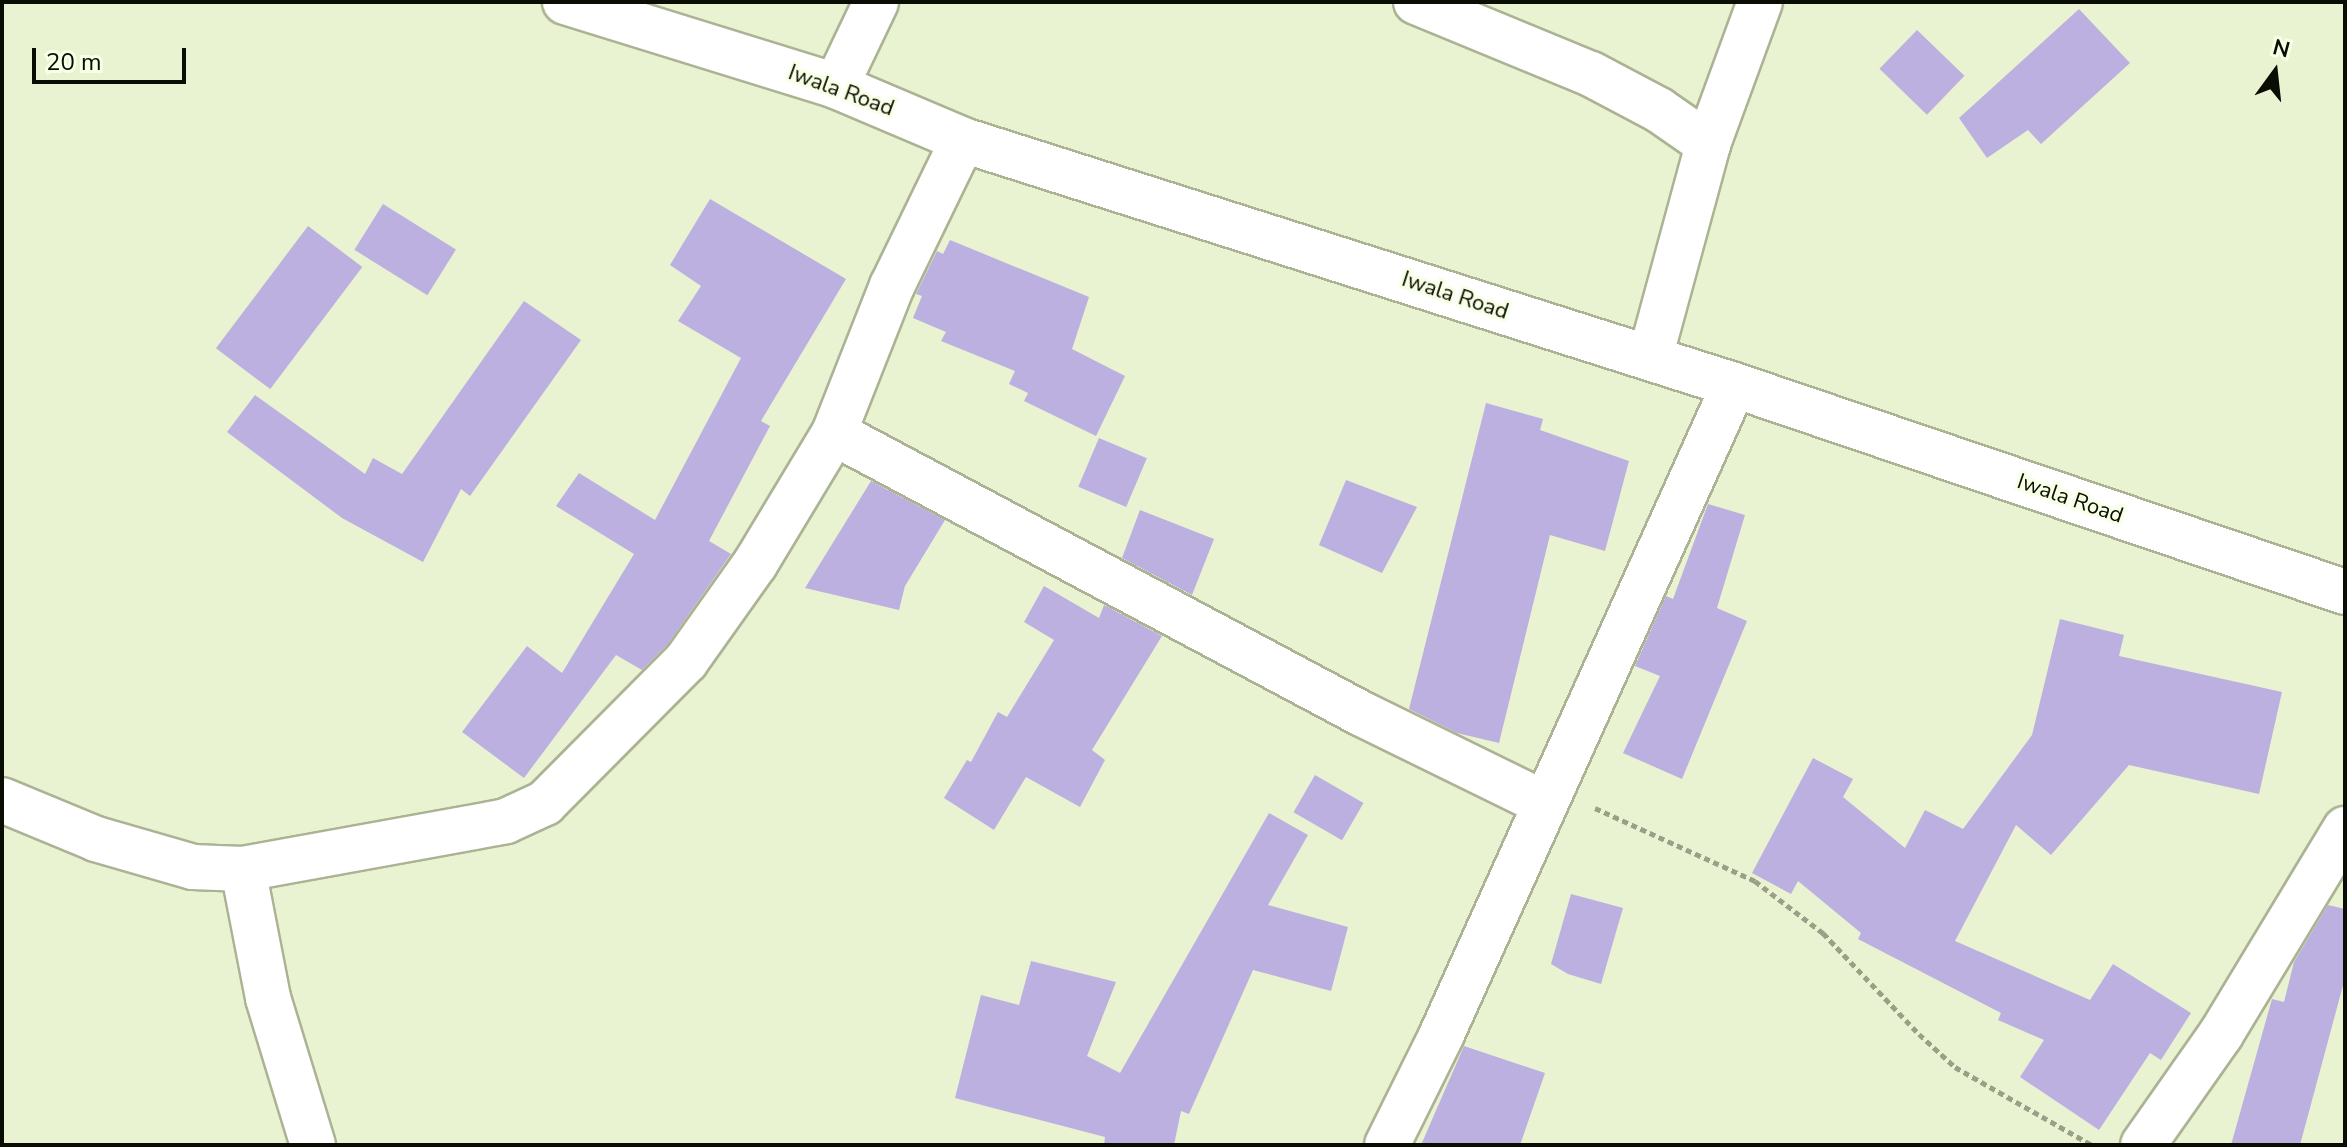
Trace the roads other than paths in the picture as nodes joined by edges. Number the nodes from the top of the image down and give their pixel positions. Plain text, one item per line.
1 (565, 2) edge
2 (876, 2) edge
3 (1416, 2) edge
4 (1760, 2) edge
5 (836, 86) junction
6 (963, 140) junction
7 (1708, 144) junction
8 (1650, 358) junction
9 (1734, 385) junction
10 (834, 433) junction
11 (2345, 592) edge
12 (2, 800) edge
13 (1544, 803) junction
14 (2345, 829) edge
15 (243, 869) junction
16 (313, 1145) edge
17 (1387, 1145) edge
18 (2143, 1145) edge

1 - 5 street, Iwala Road
2 - 5 street
3 - 7 street
4 - 7 street
5 - 6 street, Iwala Road
6 - 8 street, Iwala Road
6 - 10 street
7 - 8 street
8 - 9 street, Iwala Road
9 - 11 street, Iwala Road
9 - 13 street
10 - 13 street
10 - 15 street
12 - 15 street
13 - 17 street
14 - 18 street
15 - 16 street

